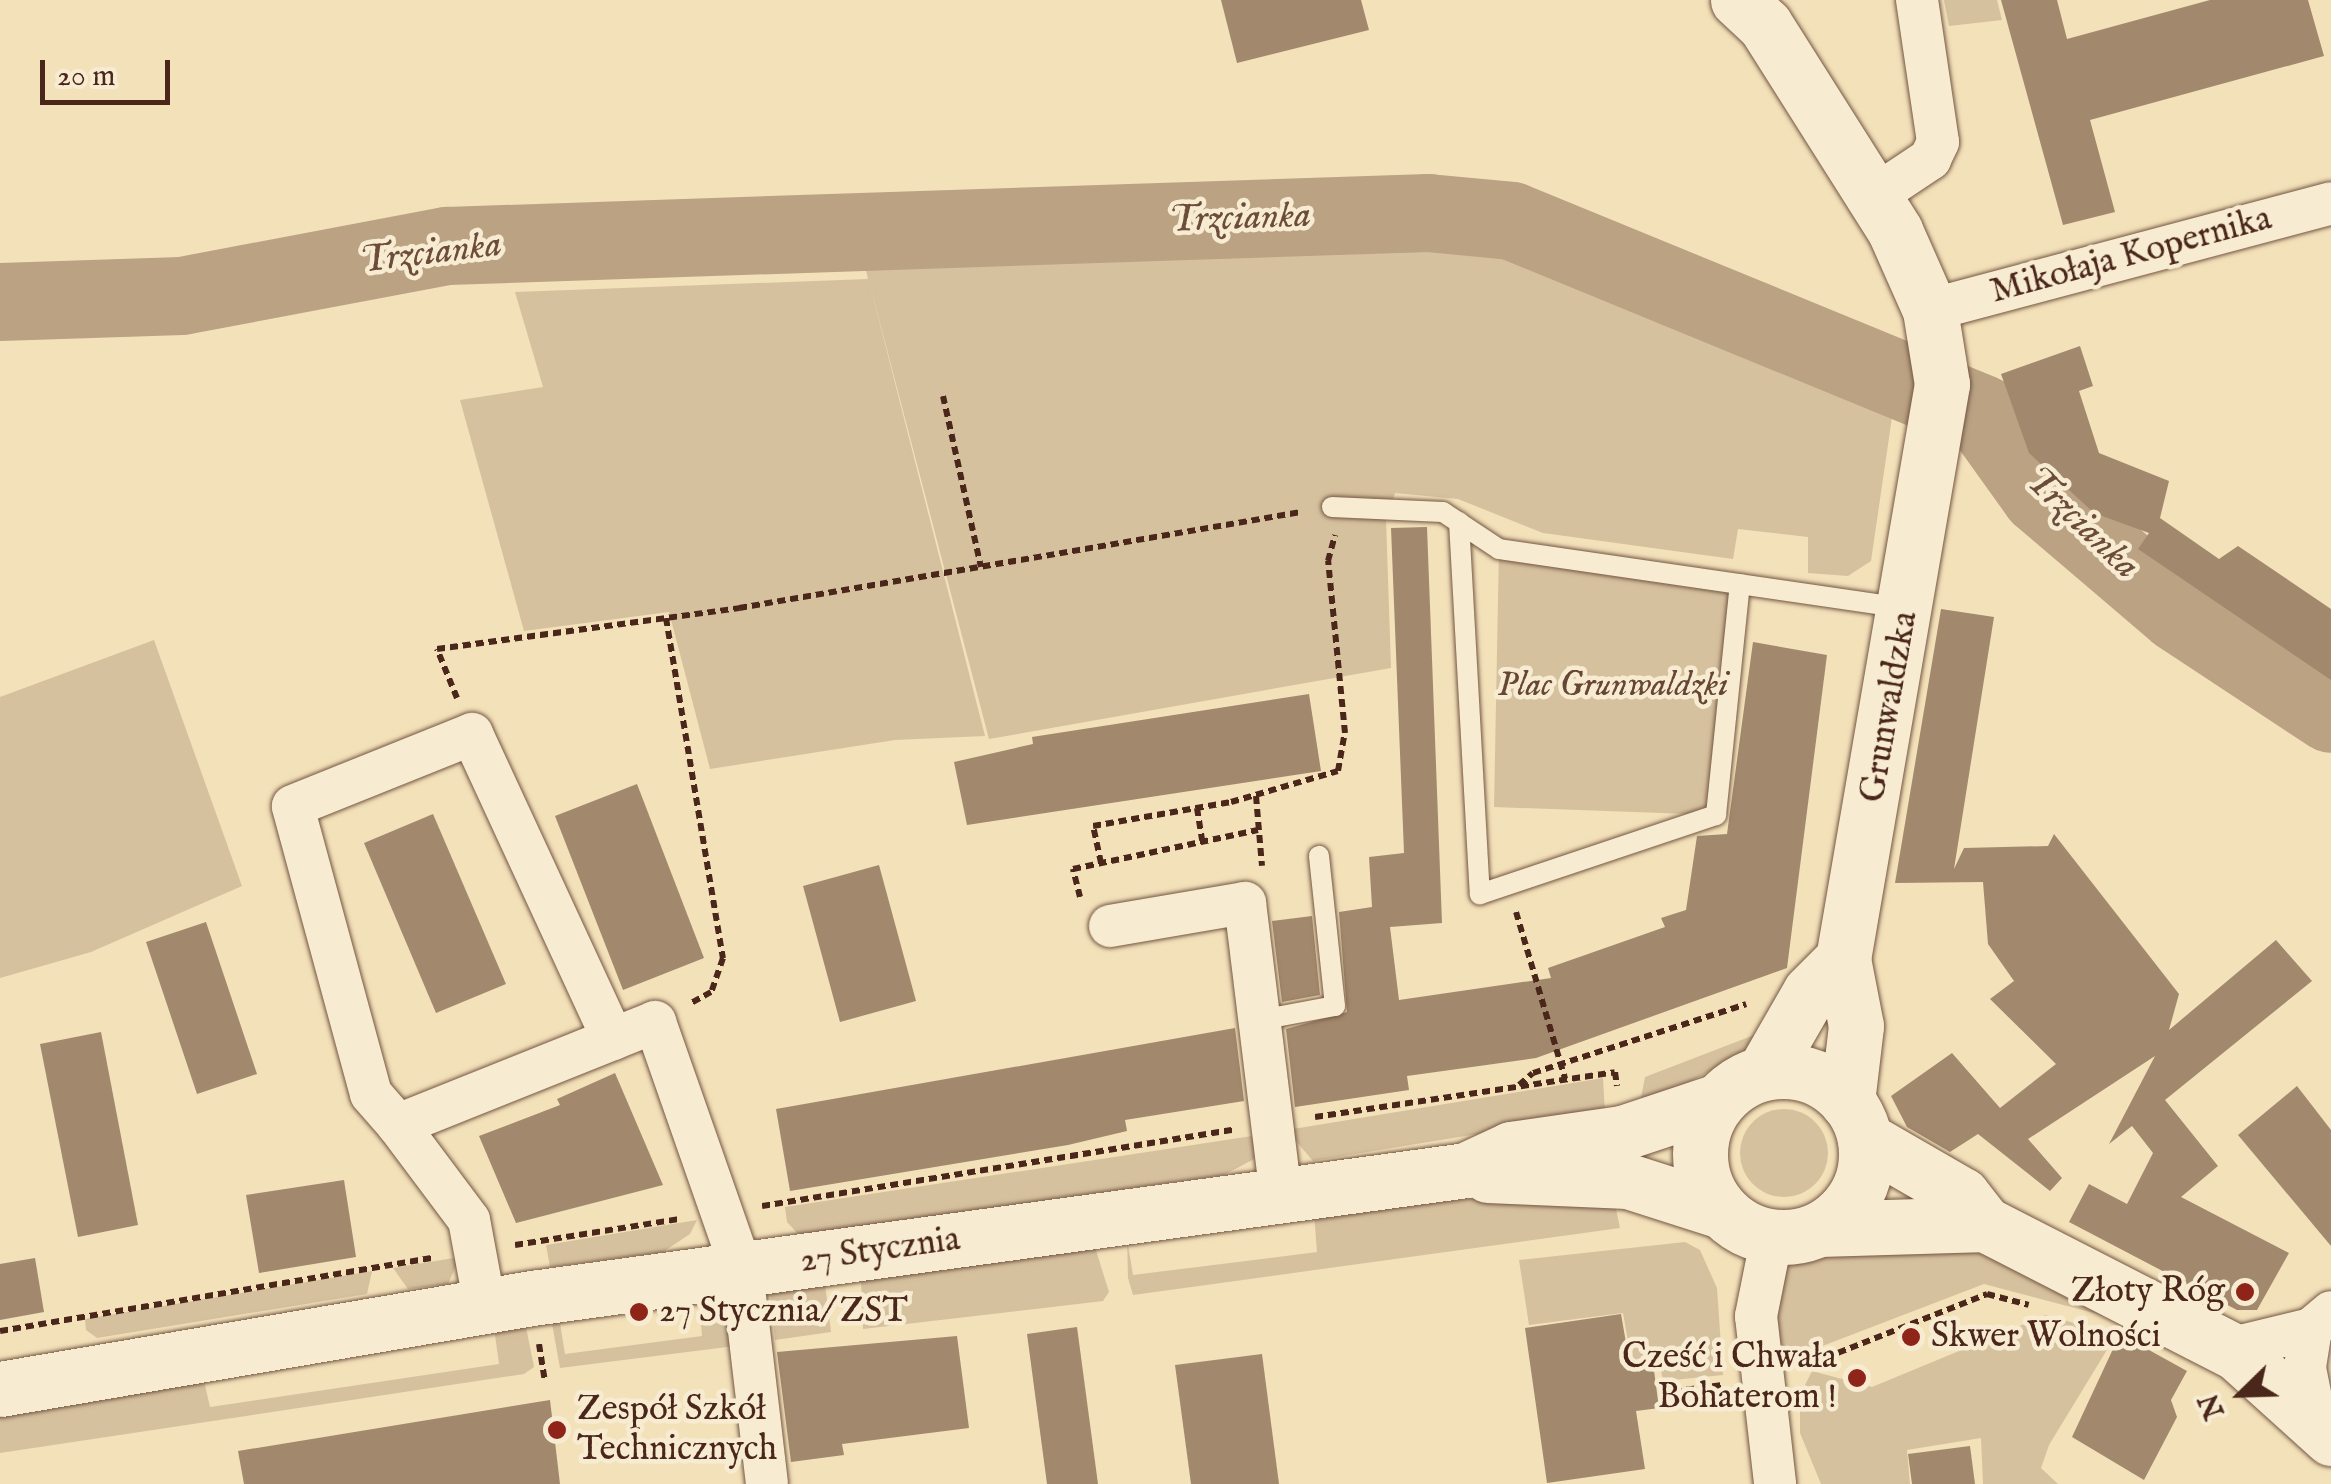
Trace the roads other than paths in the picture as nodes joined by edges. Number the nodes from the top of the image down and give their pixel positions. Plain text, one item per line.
1 (1917, 0) edge
2 (1753, 8) edge
3 (1873, 197) junction
4 (2331, 203) edge
5 (1935, 335) junction
6 (1338, 507) road end
7 (1459, 522) junction
8 (1740, 584) junction
9 (1909, 609) junction
10 (1320, 856) dead end
11 (1110, 926) dead end
12 (1843, 958) junction
13 (1260, 1020) junction
14 (613, 1039) junction
15 (1764, 1072) junction
16 (1718, 1100) junction
17 (1856, 1120) junction
18 (398, 1125) junction
19 (1466, 1170) junction
20 (1281, 1196) junction
21 (1720, 1210) junction
22 (1985, 1224) junction
23 (1796, 1233) junction
24 (742, 1271) junction
25 (484, 1306) junction
26 (2321, 1321) edge
27 (2229, 1349) junction
28 (0, 1389) edge
29 (2323, 1428) edge
30 (767, 1484) edge
31 (1774, 1484) edge

1 - 3 street
2 - 3 main road
3 - 5 main road
4 - 5 street, Mikołaja Kopernika
5 - 9 main road, Grunwaldzka
6 - 7 lane
7 - 8 lane
7 - 8 lane
8 - 9 lane
9 - 12 main road, Grunwaldzka
10 - 13 lane
11 - 13 street
12 - 15 main road
12 - 17 main road, Grunwaldzka
13 - 20 street
14 - 18 street
14 - 18 street
14 - 24 street
15 - 16 main road
15 - 17 main road
16 - 19 main road, 27 Stycznia
16 - 21 main road
17 - 22 main road
17 - 23 main road
18 - 25 street
19 - 20 main road, 27 Stycznia
19 - 21 main road, 27 Stycznia
20 - 24 main road, 27 Stycznia
21 - 23 main road
22 - 23 main road
22 - 27 main road
23 - 31 street
24 - 25 main road, 27 Stycznia
24 - 30 street
25 - 28 main road, 27 Stycznia
26 - 27 street
26 - 29 street
27 - 29 main road

